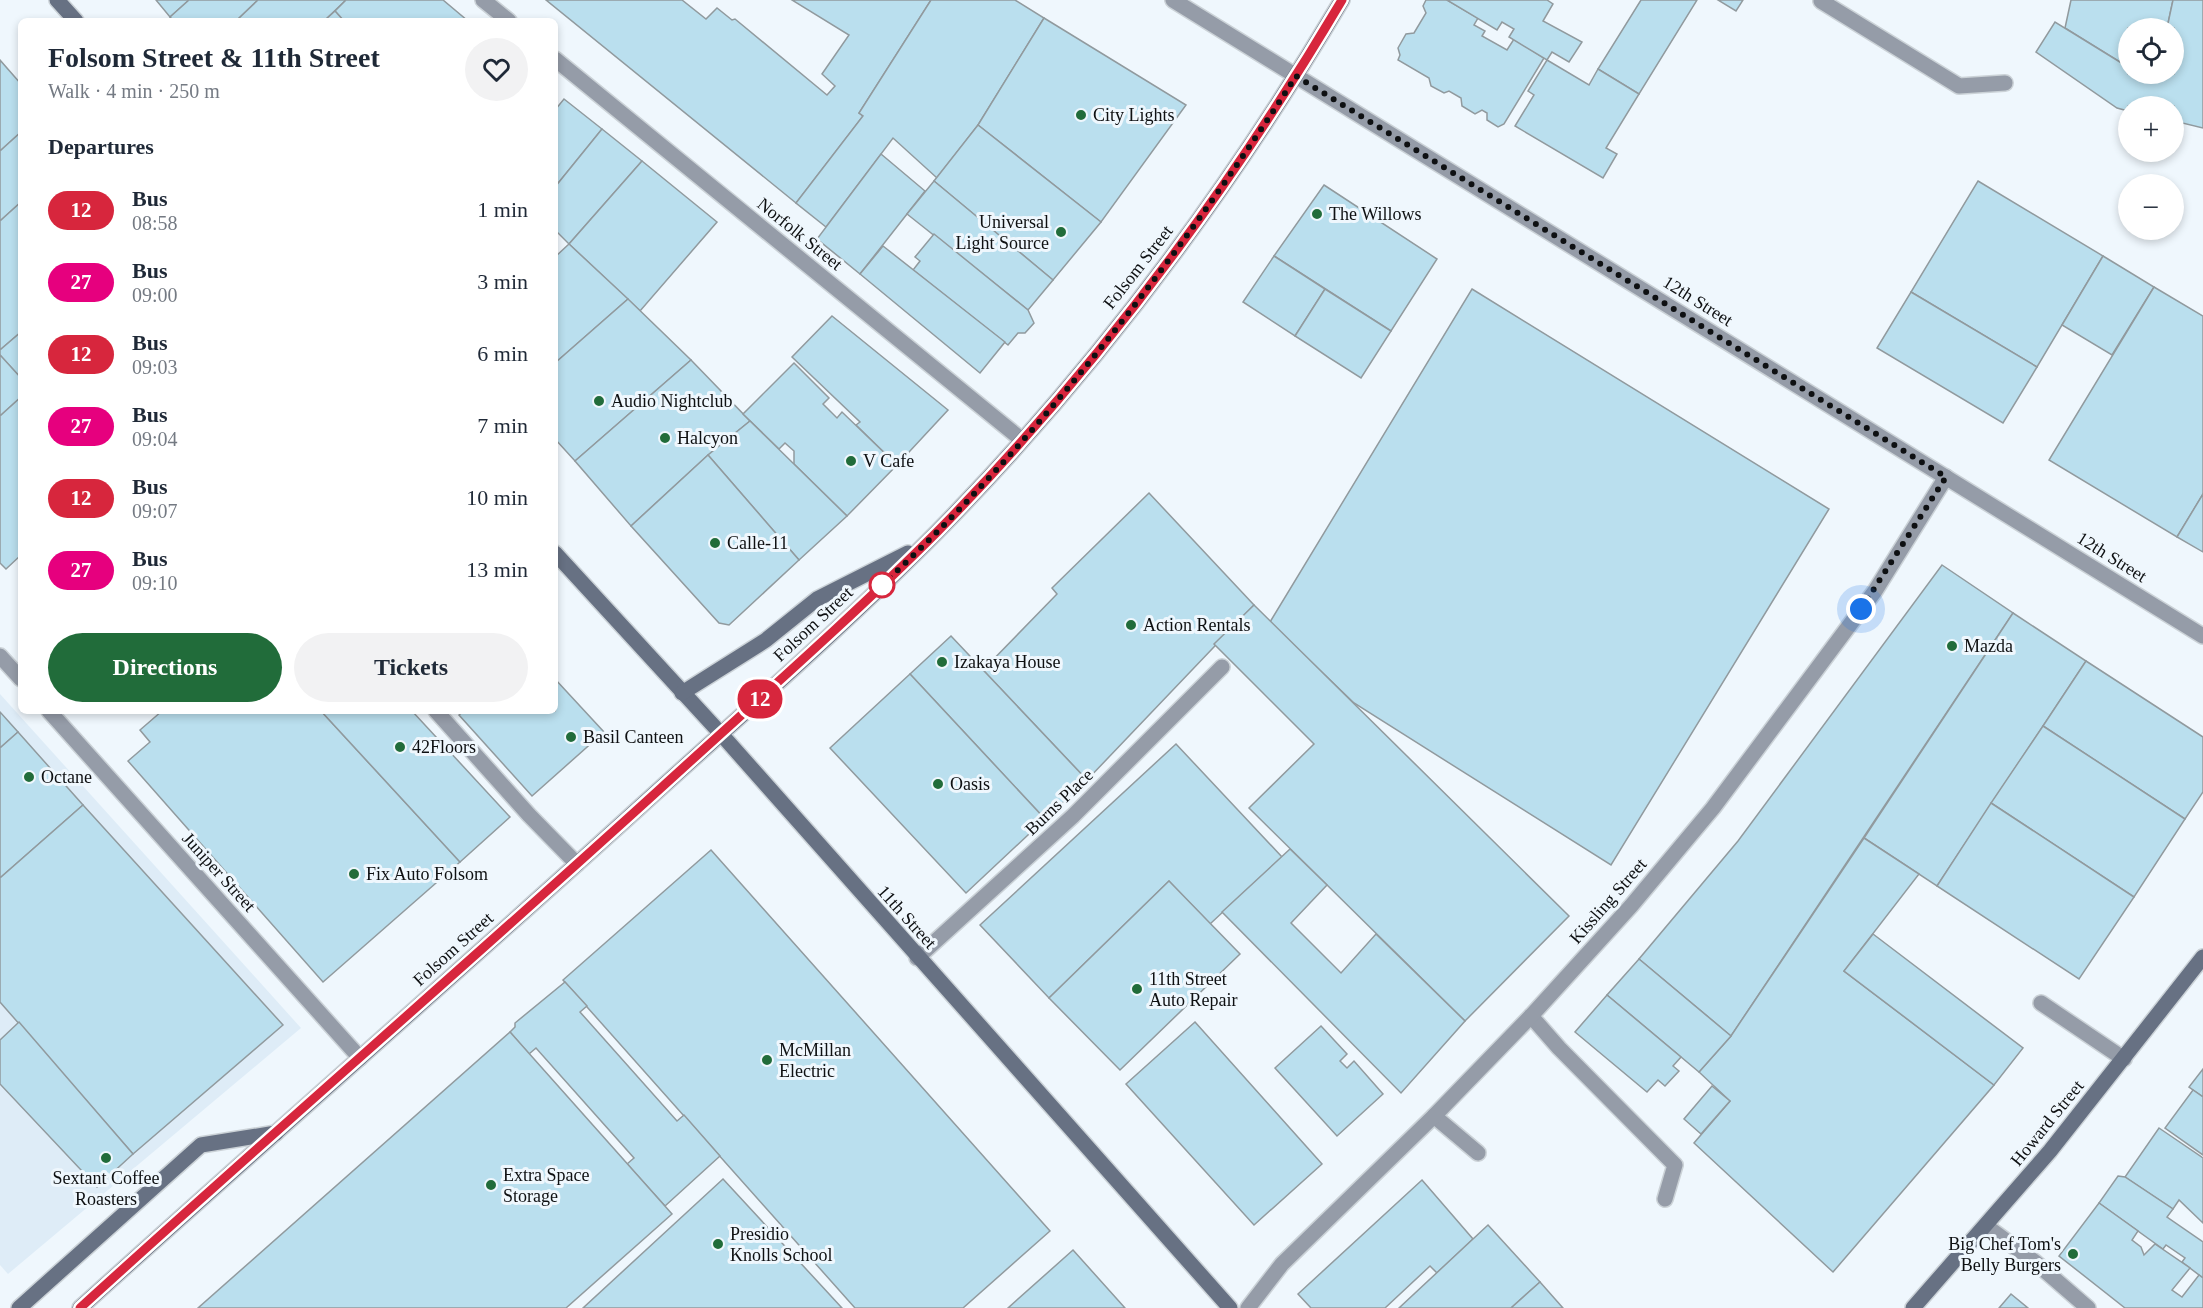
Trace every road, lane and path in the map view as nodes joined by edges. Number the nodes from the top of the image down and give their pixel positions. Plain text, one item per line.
1 (57, 0) edge
2 (483, 0) edge
3 (1173, 0) edge
4 (1342, 0) edge
5 (1821, 1) edge
6 (73, 18) edge
7 (505, 18) edge
8 (558, 61) edge
9 (1296, 76) junction
10 (2005, 83) dead end
11 (1022, 440) junction
12 (1946, 477) junction
13 (921, 546) junction
14 (558, 556) edge
15 (2203, 636) edge
16 (0, 656) edge
17 (1222, 667) dead end
18 (18, 676) edge
19 (682, 693) junction
20 (52, 714) edge
21 (439, 714) edge
22 (722, 735) junction
23 (577, 864) junction
24 (2203, 957) edge
25 (917, 958) junction
26 (2041, 1003) dead end
27 (1531, 1016) junction
28 (360, 1058) junction
29 (2124, 1059) junction
30 (1434, 1116) junction
31 (276, 1132) junction
32 (1478, 1154) dead end
33 (1665, 1199) dead end
34 (1986, 1226) junction
35 (19, 1308) edge
36 (80, 1308) edge
37 (1230, 1308) edge
38 (1248, 1308) edge
39 (1913, 1308) edge
40 (2088, 1308) edge

1 - 6 main road
2 - 7 street
3 - 9 street, 12th Street
4 - 9 main road, Folsom Street
5 - 10 street
8 - 11 street, Norfolk Street
9 - 11 main road, Folsom Street
9 - 12 street, 12th Street
11 - 13 main road, Folsom Street
12 - 15 street, 12th Street
12 - 27 street, Kissling Street
13 - 19 main road
13 - 22 main road, Folsom Street
14 - 19 main road, 11th Street
16 - 18 street
17 - 25 street, Burns Place
19 - 22 main road, 11th Street
20 - 28 street, Juniper Street
21 - 23 street
22 - 23 main road, Folsom Street
22 - 25 main road, 11th Street
23 - 28 main road, Folsom Street
24 - 29 main road, Howard Street
25 - 37 main road, 11th Street
26 - 29 street
27 - 30 street, Kissling Street
27 - 33 street
28 - 31 main road, Folsom Street
29 - 34 main road, Howard Street
30 - 32 street
30 - 38 street, Kissling Street
31 - 35 main road
31 - 36 main road, Folsom Street
34 - 39 main road, Howard Street
34 - 40 street

